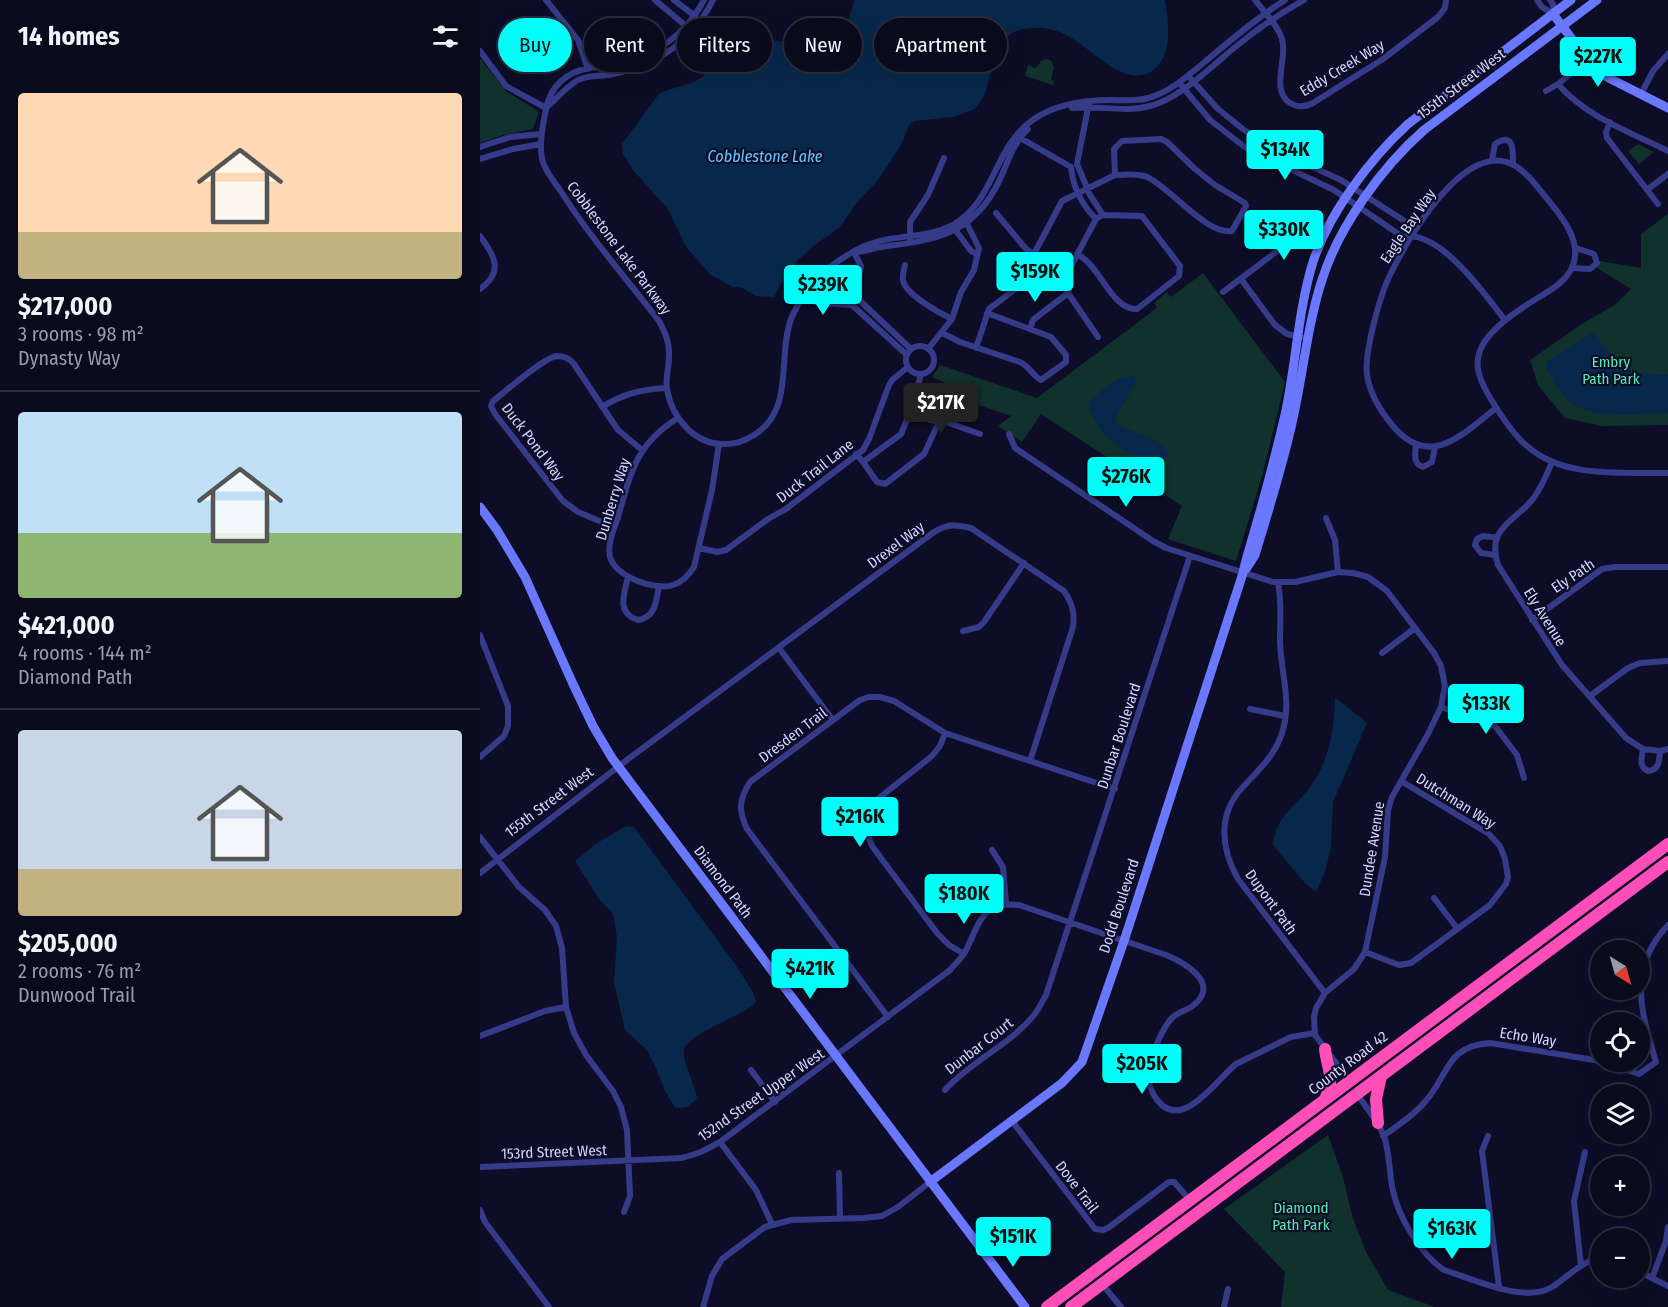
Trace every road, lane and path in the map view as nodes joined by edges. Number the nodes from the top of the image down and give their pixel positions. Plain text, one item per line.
1 (546, 0) edge
2 (655, 0) edge
3 (674, 0) edge
4 (704, 0) edge
5 (713, 0) edge
6 (1255, 0) edge
7 (1285, 0) edge
8 (1304, 0) edge
9 (1446, 0) edge
10 (1537, 0) edge
11 (1550, 0) edge
12 (1571, 0) edge
13 (1597, 0) edge
14 (1266, 14) junction
15 (1553, 14) junction
16 (694, 16) junction
17 (677, 18) edge
18 (697, 18) edge
19 (701, 18) edge
20 (1270, 20) junction
21 (1562, 27) junction
22 (677, 35) edge
23 (677, 45) edge
24 (665, 46) edge
25 (480, 51) edge
26 (1668, 54) edge
27 (584, 57) edge
28 (1588, 60) junction
29 (584, 70) edge
30 (590, 72) edge
31 (591, 75) junction
32 (1191, 78) junction
33 (1178, 82) junction
34 (1558, 84) junction
35 (1184, 88) junction
36 (1546, 91) dead end
37 (1641, 94) junction
38 (1140, 100) junction
39 (1088, 105) junction
40 (546, 108) junction
41 (1141, 108) junction
42 (1668, 108) edge
43 (1610, 122) junction
44 (542, 134) junction
45 (1018, 137) junction
46 (541, 144) junction
47 (480, 147) edge
48 (1668, 151) edge
49 (944, 158) dead end
50 (480, 159) edge
51 (1492, 160) junction
52 (1513, 163) junction
53 (1074, 166) junction
54 (1668, 174) edge
55 (1115, 175) junction
56 (1087, 188) junction
57 (1353, 188) junction
58 (1647, 190) junction
59 (1078, 194) junction
60 (1366, 197) junction
61 (1346, 199) junction
62 (1658, 204) dead end
63 (1359, 208) junction
64 (996, 213) dead end
65 (1103, 215) junction
66 (1096, 219) junction
67 (965, 220) junction
68 (1313, 224) dead end
69 (954, 228) junction
70 (1413, 235) junction
71 (480, 236) edge
72 (910, 240) junction
73 (1576, 248) junction
74 (855, 252) junction
75 (977, 254) junction
76 (1035, 254) junction
77 (1077, 254) junction
78 (1047, 263) junction
79 (905, 266) dead end
80 (1573, 268) junction
81 (1062, 275) junction
82 (1241, 279) junction
83 (480, 289) edge
84 (1223, 292) dead end
85 (1068, 293) junction
86 (803, 297) junction
87 (857, 298) junction
88 (852, 305) junction
89 (987, 313) junction
90 (952, 319) junction
91 (1505, 320) junction
92 (1030, 329) junction
93 (942, 333) junction
94 (1098, 337) dead end
95 (1304, 337) junction
96 (976, 348) junction
97 (928, 349) junction
98 (909, 352) junction
99 (908, 367) junction
100 (921, 374) junction
101 (667, 388) junction
102 (602, 407) junction
103 (1496, 408) junction
104 (910, 413) junction
105 (678, 418) junction
106 (939, 422) junction
107 (980, 434) dead end
108 (1009, 434) dead end
109 (719, 444) junction
110 (1416, 445) junction
111 (1434, 447) junction
112 (642, 450) junction
113 (856, 454) junction
114 (863, 462) junction
115 (1552, 462) junction
116 (1668, 473) edge
117 (480, 507) edge
118 (1326, 518) dead end
119 (614, 527) junction
120 (1497, 538) junction
121 (699, 548) junction
122 (1495, 555) junction
123 (1190, 556) junction
124 (1024, 563) junction
125 (1668, 567) edge
126 (1338, 572) junction
127 (1243, 573) junction
128 (628, 577) junction
129 (1278, 583) junction
130 (659, 585) junction
131 (1532, 620) junction
132 (1415, 628) junction
133 (963, 631) dead end
134 (481, 638) edge
135 (779, 648) junction
136 (1382, 653) dead end
137 (1668, 661) edge
138 (1590, 696) junction
139 (1441, 707) junction
140 (1250, 709) dead end
141 (1285, 716) junction
142 (832, 719) junction
143 (945, 733) junction
144 (1643, 749) junction
145 (1668, 749) edge
146 (1660, 751) junction
147 (635, 756) joint
148 (480, 757) edge
149 (1030, 761) junction
150 (618, 768) junction
151 (1524, 778) dead end
152 (1401, 781) junction
153 (1115, 789) junction
154 (480, 837) edge
155 (1668, 844) edge
156 (992, 850) dead end
157 (498, 860) junction
158 (1668, 862) edge
159 (480, 873) edge
160 (1434, 898) dead end
161 (1006, 904) junction
162 (1071, 923) junction
163 (1668, 925) edge
164 (1457, 928) junction
165 (1124, 941) junction
166 (1365, 952) junction
167 (964, 954) junction
168 (1325, 993) junction
169 (566, 1007) junction
170 (1642, 1012) edge
171 (888, 1017) junction
172 (1315, 1033) junction
173 (480, 1036) edge
174 (1650, 1042) edge
175 (1326, 1049) junction
176 (836, 1056) junction
177 (1590, 1060) edge
178 (1650, 1066) edge
179 (1366, 1067) junction
180 (751, 1070) dead end
181 (1381, 1076) junction
182 (1349, 1080) junction
183 (945, 1090) dead end
184 (1357, 1094) junction
185 (1326, 1097) junction
186 (775, 1102) junction
187 (1342, 1105) junction
188 (1012, 1122) junction
189 (1378, 1123) junction
190 (1383, 1136) junction
191 (1488, 1136) dead end
192 (720, 1142) junction
193 (1585, 1152) dead end
194 (629, 1161) junction
195 (480, 1167) edge
196 (839, 1173) dead end
197 (930, 1182) junction
198 (1190, 1199) junction
199 (480, 1210) edge
200 (624, 1212) dead end
201 (840, 1219) junction
202 (772, 1224) junction
203 (1668, 1227) edge
204 (1590, 1261) edge
205 (1581, 1266) junction
206 (1652, 1278) joint
207 (1102, 1284) junction
208 (1668, 1286) edge
209 (1499, 1287) junction
210 (1227, 1289) dead end
211 (549, 1307) edge
212 (703, 1307) edge
213 (1025, 1307) edge
214 (1047, 1307) edge
215 (1071, 1307) edge
216 (1120, 1307) edge
217 (1224, 1307) edge

1 - 27 street
2 - 17 street
3 - 16 street
4 - 16 street
5 - 19 street
6 - 14 street, Eddy Creek Way
7 - 14 street
8 - 20 street
9 - 20 street, Eddy Creek Way
10 - 15 street
11 - 15 street
12 - 15 street, 155th Street West
13 - 21 street, 155th Street West
14 - 20 street, Eddy Creek Way
14 - 32 street
15 - 21 street
15 - 57 street, 155th Street West
16 - 18 street
20 - 32 street
21 - 28 street
21 - 60 street, 155th Street West
22 - 24 street
23 - 31 street
25 - 40 street
26 - 37 street
28 - 34 street
28 - 37 street
29 - 40 street
30 - 31 street
31 - 40 street
32 - 33 street
32 - 35 street
32 - 57 street
33 - 35 street
33 - 38 street
34 - 36 street
34 - 43 street
35 - 41 street
35 - 61 street
37 - 42 street
38 - 39 street
38 - 41 street
39 - 41 street
39 - 45 street
39 - 53 street
40 - 44 street, Cobblestone Lake Parkway
43 - 48 street
43 - 58 street
44 - 46 street, Cobblestone Lake Parkway
44 - 47 street
45 - 53 street
45 - 67 street
46 - 50 street
46 - 101 street, Cobblestone Lake Parkway
49 - 72 street
51 - 52 street
51 - 52 street
51 - 70 street, Eagle Bay Way
52 - 73 street
53 - 56 street
53 - 59 street
54 - 58 street
55 - 55 street
55 - 56 street
56 - 59 street
56 - 65 street
57 - 60 street
57 - 61 street, 155th Street West
58 - 62 street
59 - 66 street
59 - 76 street
60 - 63 street, 155th Street West
60 - 70 street
61 - 63 street
61 - 95 street, 155th Street West
63 - 70 street
63 - 95 street, 155th Street West
64 - 76 street
65 - 66 street
65 - 77 street
66 - 77 street
67 - 69 street
67 - 75 street
68 - 82 street
69 - 72 street
69 - 75 street
70 - 91 street
70 - 110 street, Eagle Bay Way
71 - 83 street
72 - 74 street
73 - 80 street
73 - 80 street
74 - 86 street
74 - 87 street
75 - 90 street
76 - 78 street
77 - 81 street
78 - 81 street
78 - 89 street
79 - 90 street
80 - 91 street
81 - 85 street
82 - 84 street
82 - 95 street
85 - 92 street
85 - 94 street
86 - 88 street
86 - 109 street
87 - 88 street
87 - 98 street
88 - 98 street
89 - 92 street
89 - 96 street
90 - 93 street
91 - 103 street
92 - 96 street
93 - 96 street
93 - 97 street
95 - 127 street, Dodd Boulevard
97 - 98 street
97 - 100 street
98 - 99 street
99 - 100 street
99 - 113 street, Duck Trail Lane
100 - 104 street
101 - 102 street
101 - 105 street, Cobblestone Lake Parkway
102 - 112 street, Duck Pond Way
102 - 119 street, Duck Pond Way
103 - 111 street
103 - 115 street
104 - 106 street
104 - 114 street
105 - 109 street, Cobblestone Lake Parkway
105 - 112 street, Dunberry Way
106 - 107 street
106 - 114 street
108 - 123 street, Dundee Avenue
109 - 121 street
110 - 111 street
110 - 111 street
112 - 119 street, Dunberry Way
113 - 114 street
113 - 121 street, Duck Trail Lane
115 - 116 street
115 - 120 street
117 - 150 street, Diamond Path
118 - 126 street
119 - 128 street, Dunberry Way
120 - 122 street
120 - 122 street
121 - 130 street
122 - 131 street, Ely Avenue
123 - 127 street, Dundee Avenue
123 - 153 street, Dunbar Boulevard
124 - 133 street
124 - 135 street, Drexel Way
124 - 149 street, Drexel Way
125 - 131 street, Ely Path
126 - 129 street, Dundee Avenue
126 - 132 street, Dundee Avenue
127 - 129 street, Dundee Avenue
127 - 165 street, Dodd Boulevard
128 - 130 street
128 - 130 street
129 - 141 street, Dupont Path
131 - 138 street, Ely Avenue
132 - 136 street
132 - 139 street, Dundee Avenue
134 - 148 street
135 - 142 street
135 - 147 street, Drexel Way
137 - 138 street
138 - 144 street, Ely Avenue
139 - 151 street
139 - 152 street, Dundee Avenue
140 - 141 street
141 - 168 street, Dupont Path
142 - 143 street, Dresden Trail
142 - 171 street, Dresden Trail
143 - 149 street, Dresden Trail
143 - 167 street
144 - 146 street
144 - 146 street
145 - 146 street
147 - 150 street, 155th Street West
149 - 153 street, Dresden Trail
150 - 157 street, 155th Street West
150 - 176 street, Diamond Path
152 - 164 street, Dutchman Way
152 - 166 street, Dundee Avenue
153 - 162 street, Dunbar Boulevard
154 - 157 street
155 - 179 highway, County Road 42
156 - 161 street
157 - 159 street, 155th Street West
157 - 169 street
158 - 181 highway, County Road 42
160 - 164 street
161 - 162 street
161 - 167 street, 152nd Street Upper West
162 - 165 street
162 - 183 street, Dunbar Court
163 - 170 street, Echo Way
164 - 166 street, Dutchman Way
165 - 172 street
165 - 188 street, Dodd Boulevard
166 - 168 street, Dundee Avenue
167 - 171 street, 152nd Street Upper West
168 - 172 street, Dundee Avenue
169 - 173 street
169 - 194 street
171 - 176 street, 152nd Street Upper West
172 - 175 street
174 - 178 street, Echo Way
175 - 182 street
175 - 185 highway
176 - 186 street, 152nd Street Upper West
176 - 197 street, Diamond Path
177 - 190 street, Echo Way
179 - 182 highway, County Road 42
179 - 184 highway
180 - 186 street
181 - 184 highway, County Road 42
181 - 189 highway
182 - 185 highway, County Road 42
182 - 187 highway
184 - 187 highway, County Road 42
184 - 189 street
185 - 198 highway, County Road 42
186 - 192 street, 152nd Street Upper West
187 - 207 highway, County Road 42
188 - 197 street, Dodd Boulevard
188 - 198 street, Dove Trail
189 - 190 street
190 - 209 street
191 - 209 street
192 - 194 street, 152nd Street Upper West
192 - 202 street
193 - 205 street
194 - 195 street, 153rd Street West
194 - 200 street
196 - 201 street
197 - 201 street
197 - 213 street, Diamond Path
198 - 214 highway, County Road 42
199 - 211 street
201 - 202 street
202 - 212 street
203 - 206 street
204 - 205 street
205 - 209 street
206 - 208 street
207 - 215 highway, County Road 42
207 - 216 street
210 - 217 street

